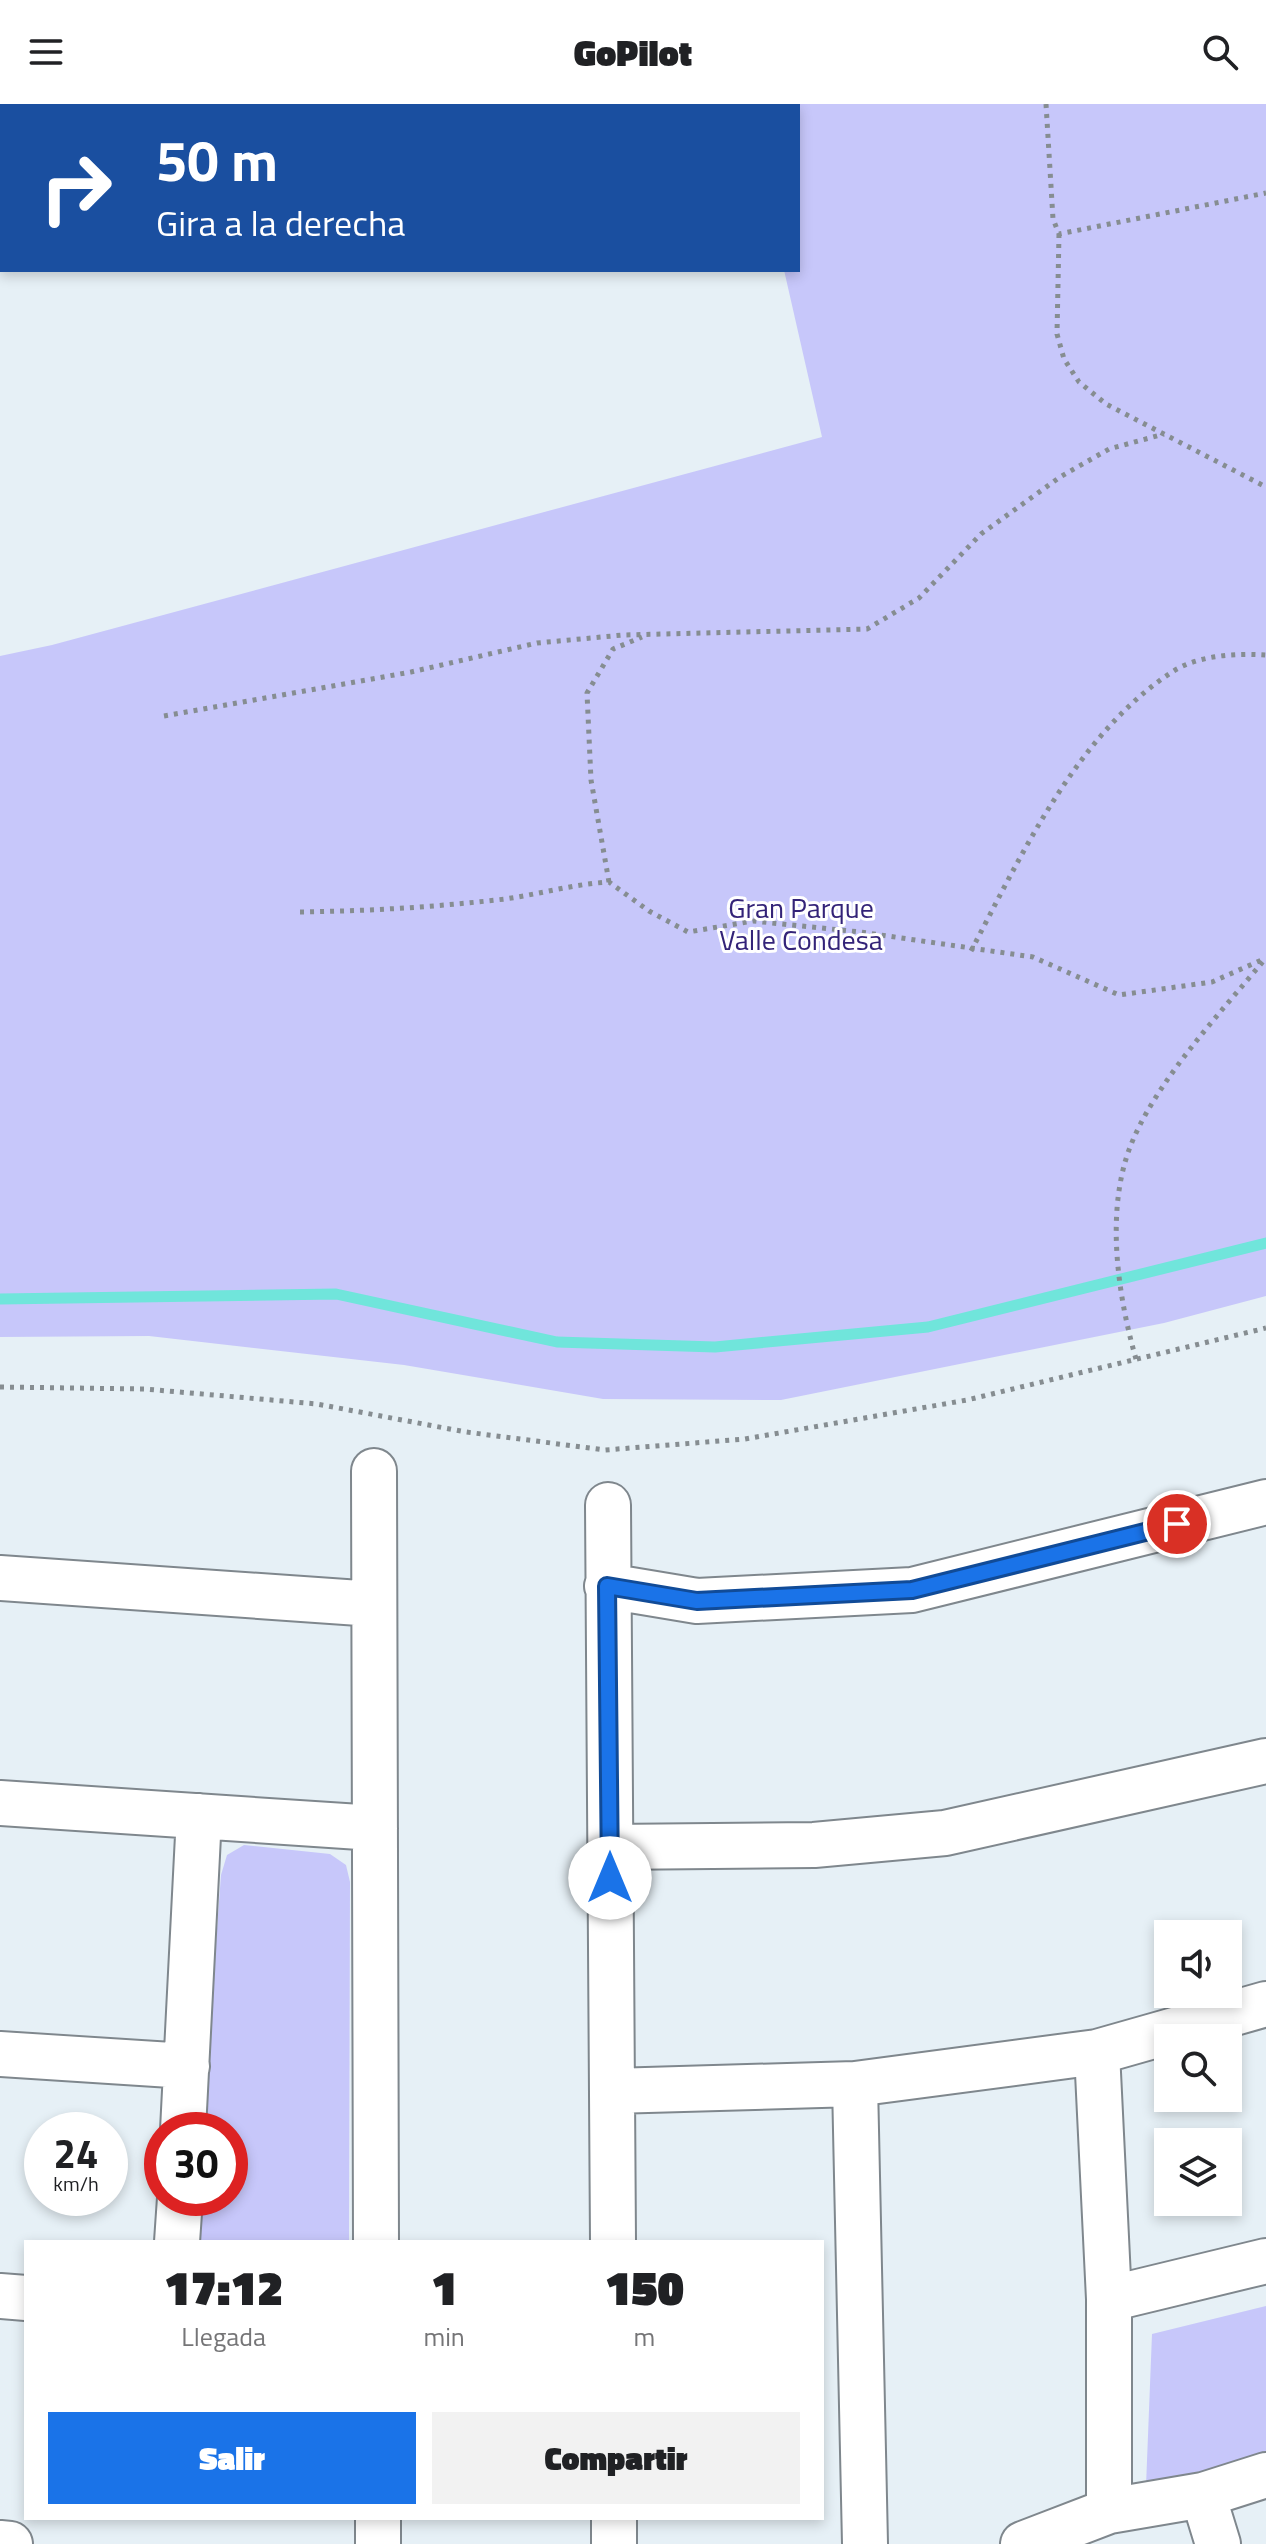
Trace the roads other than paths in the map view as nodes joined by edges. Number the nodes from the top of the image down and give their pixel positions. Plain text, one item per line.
1 (374, 1471) dead end
2 (1266, 1502) edge
3 (608, 1505) dead end
4 (0, 1578) edge
5 (607, 1586) junction
6 (374, 1604) junction
7 (1266, 1761) edge
8 (0, 1803) edge
9 (199, 1816) junction
10 (375, 1828) junction
11 (610, 1847) junction
12 (1266, 2004) edge
13 (1097, 2052) junction
14 (0, 2054) edge
15 (187, 2066) junction
16 (855, 2084) junction
17 (612, 2091) junction
18 (184, 2112) edge
19 (179, 2216) edge
20 (177, 2240) edge
21 (376, 2240) edge
22 (613, 2240) edge
23 (1266, 2261) edge
24 (0, 2296) edge
25 (24, 2298) edge
26 (1109, 2299) junction
27 (1266, 2475) edge
28 (1203, 2495) junction
29 (1109, 2511) junction
30 (378, 2520) edge
31 (614, 2520) edge
32 (0, 2543) edge
33 (10, 2544) edge
34 (378, 2544) edge
35 (614, 2544) edge
36 (865, 2544) edge
37 (1023, 2544) edge
38 (1218, 2544) edge

1 - 6 street
2 - 5 street
3 - 5 street
4 - 6 street
5 - 11 street
6 - 10 street
7 - 11 street
8 - 9 street
9 - 10 street
9 - 15 street
10 - 21 street
11 - 17 street
12 - 13 street
13 - 16 street
13 - 26 street
14 - 15 street
15 - 18 street
16 - 17 street
16 - 36 street
17 - 22 street
19 - 20 street
23 - 26 street
24 - 25 street
26 - 29 street
27 - 28 street
28 - 29 street
28 - 38 street
29 - 37 street
30 - 34 street
31 - 35 street
32 - 33 street

